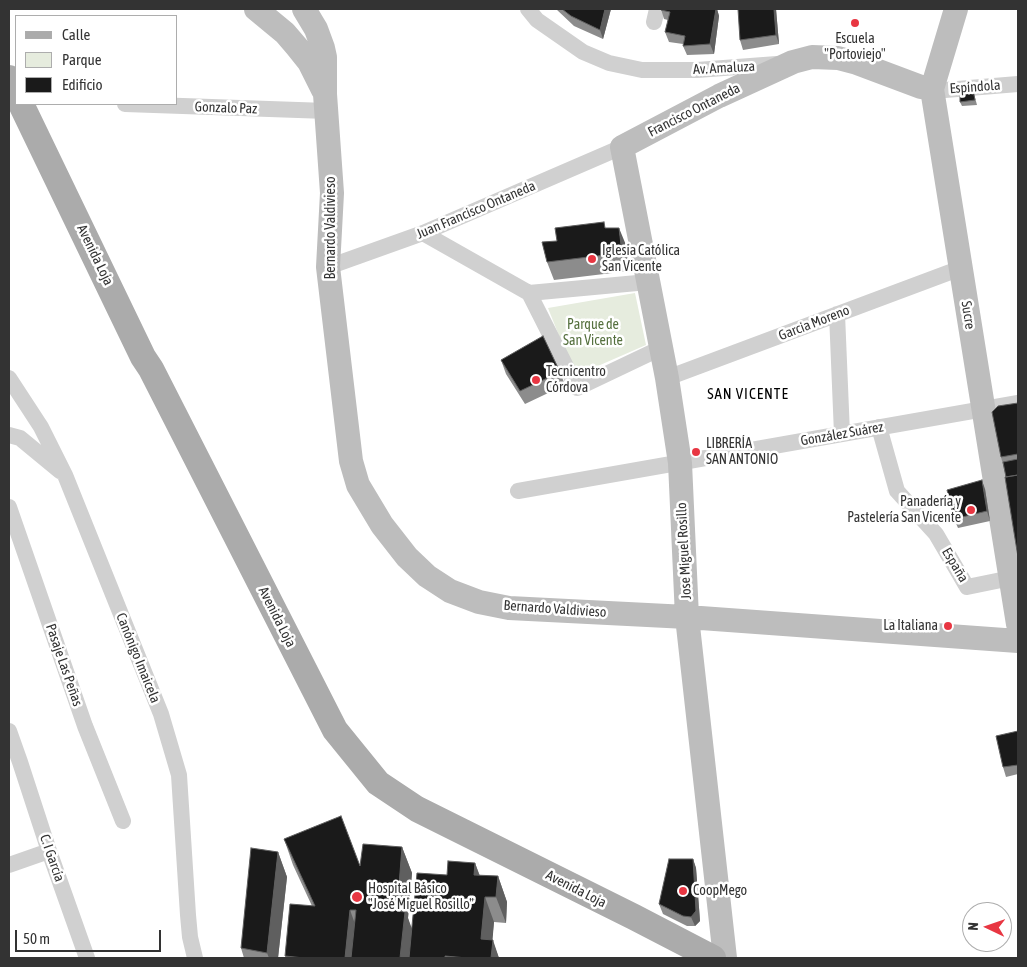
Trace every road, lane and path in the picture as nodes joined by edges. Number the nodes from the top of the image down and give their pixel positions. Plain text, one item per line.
1 (256, 9) edge
2 (304, 9) edge
3 (316, 9) edge
4 (528, 9) edge
5 (956, 9) edge
6 (319, 37) junction
7 (793, 62) junction
8 (9, 78) edge
9 (1018, 84) edge
10 (932, 88) junction
11 (15, 91) edge
12 (326, 103) junction
13 (178, 104) edge
14 (21, 105) edge
15 (622, 147) junction
16 (423, 233) junction
17 (328, 266) junction
18 (961, 268) junction
19 (648, 282) junction
20 (529, 293) junction
21 (837, 314) junction
22 (661, 348) junction
23 (9, 378) edge
24 (667, 378) junction
25 (1018, 403) edge
26 (984, 409) junction
27 (879, 428) junction
28 (842, 434) junction
29 (9, 435) edge
30 (680, 462) junction
31 (65, 475) junction
32 (518, 491) dead end
33 (9, 506) edge
34 (1011, 578) junction
35 (687, 617) junction
36 (1018, 624) edge
37 (1018, 640) edge
38 (9, 731) edge
39 (13, 757) edge
40 (123, 822) dead end
41 (49, 851) junction
42 (9, 865) edge
43 (708, 957) edge
44 (87, 958) edge
45 (195, 958) edge

1 - 12 main road, Bernardo Valdivieso
2 - 6 main road, Bernardo Valdivieso
3 - 6 street
4 - 7 street, Av. Amaluza
5 - 10 main road, Sucre
6 - 12 main road, Bernardo Valdivieso
7 - 10 main road, Av. Amaluza
7 - 15 main road, Francisco Ontaneda
8 - 11 main road
9 - 10 street, Espíndola
10 - 18 main road, Sucre
12 - 13 street, Gonzalo Paz
12 - 17 main road, Bernardo Valdivieso
14 - 43 main road, Avenida Loja
15 - 16 street, Juan Francisco Ontaneda
15 - 19 main road, Jose Miguel Rosillo
16 - 17 street, Juan Francisco Ontaneda
16 - 20 street
17 - 35 main road, Bernardo Valdivieso
18 - 21 street, Garcia Moreno
18 - 26 main road, Sucre
19 - 20 street
19 - 22 main road, Jose Miguel Rosillo
20 - 22 street
21 - 24 street, Garcia Moreno
21 - 28 street
22 - 24 main road, Jose Miguel Rosillo
23 - 31 street, Canónigo Imaicela
24 - 30 main road, Jose Miguel Rosillo
25 - 26 street, González Suárez
26 - 27 street, González Suárez
26 - 34 main road, Sucre
27 - 28 street, González Suárez
27 - 34 street, España
28 - 30 street, González Suárez
29 - 31 street
30 - 32 street, González Suárez
30 - 35 main road, Jose Miguel Rosillo
31 - 45 street, Canónigo Imaicela
33 - 40 street, Pasaje Las Peñas
34 - 36 main road, Sucre
35 - 37 main road, Bernardo Valdivieso
35 - 43 main road, Jose Miguel Rosillo
38 - 39 street
39 - 41 street, C. I García
41 - 42 street
41 - 44 street, C. I García

